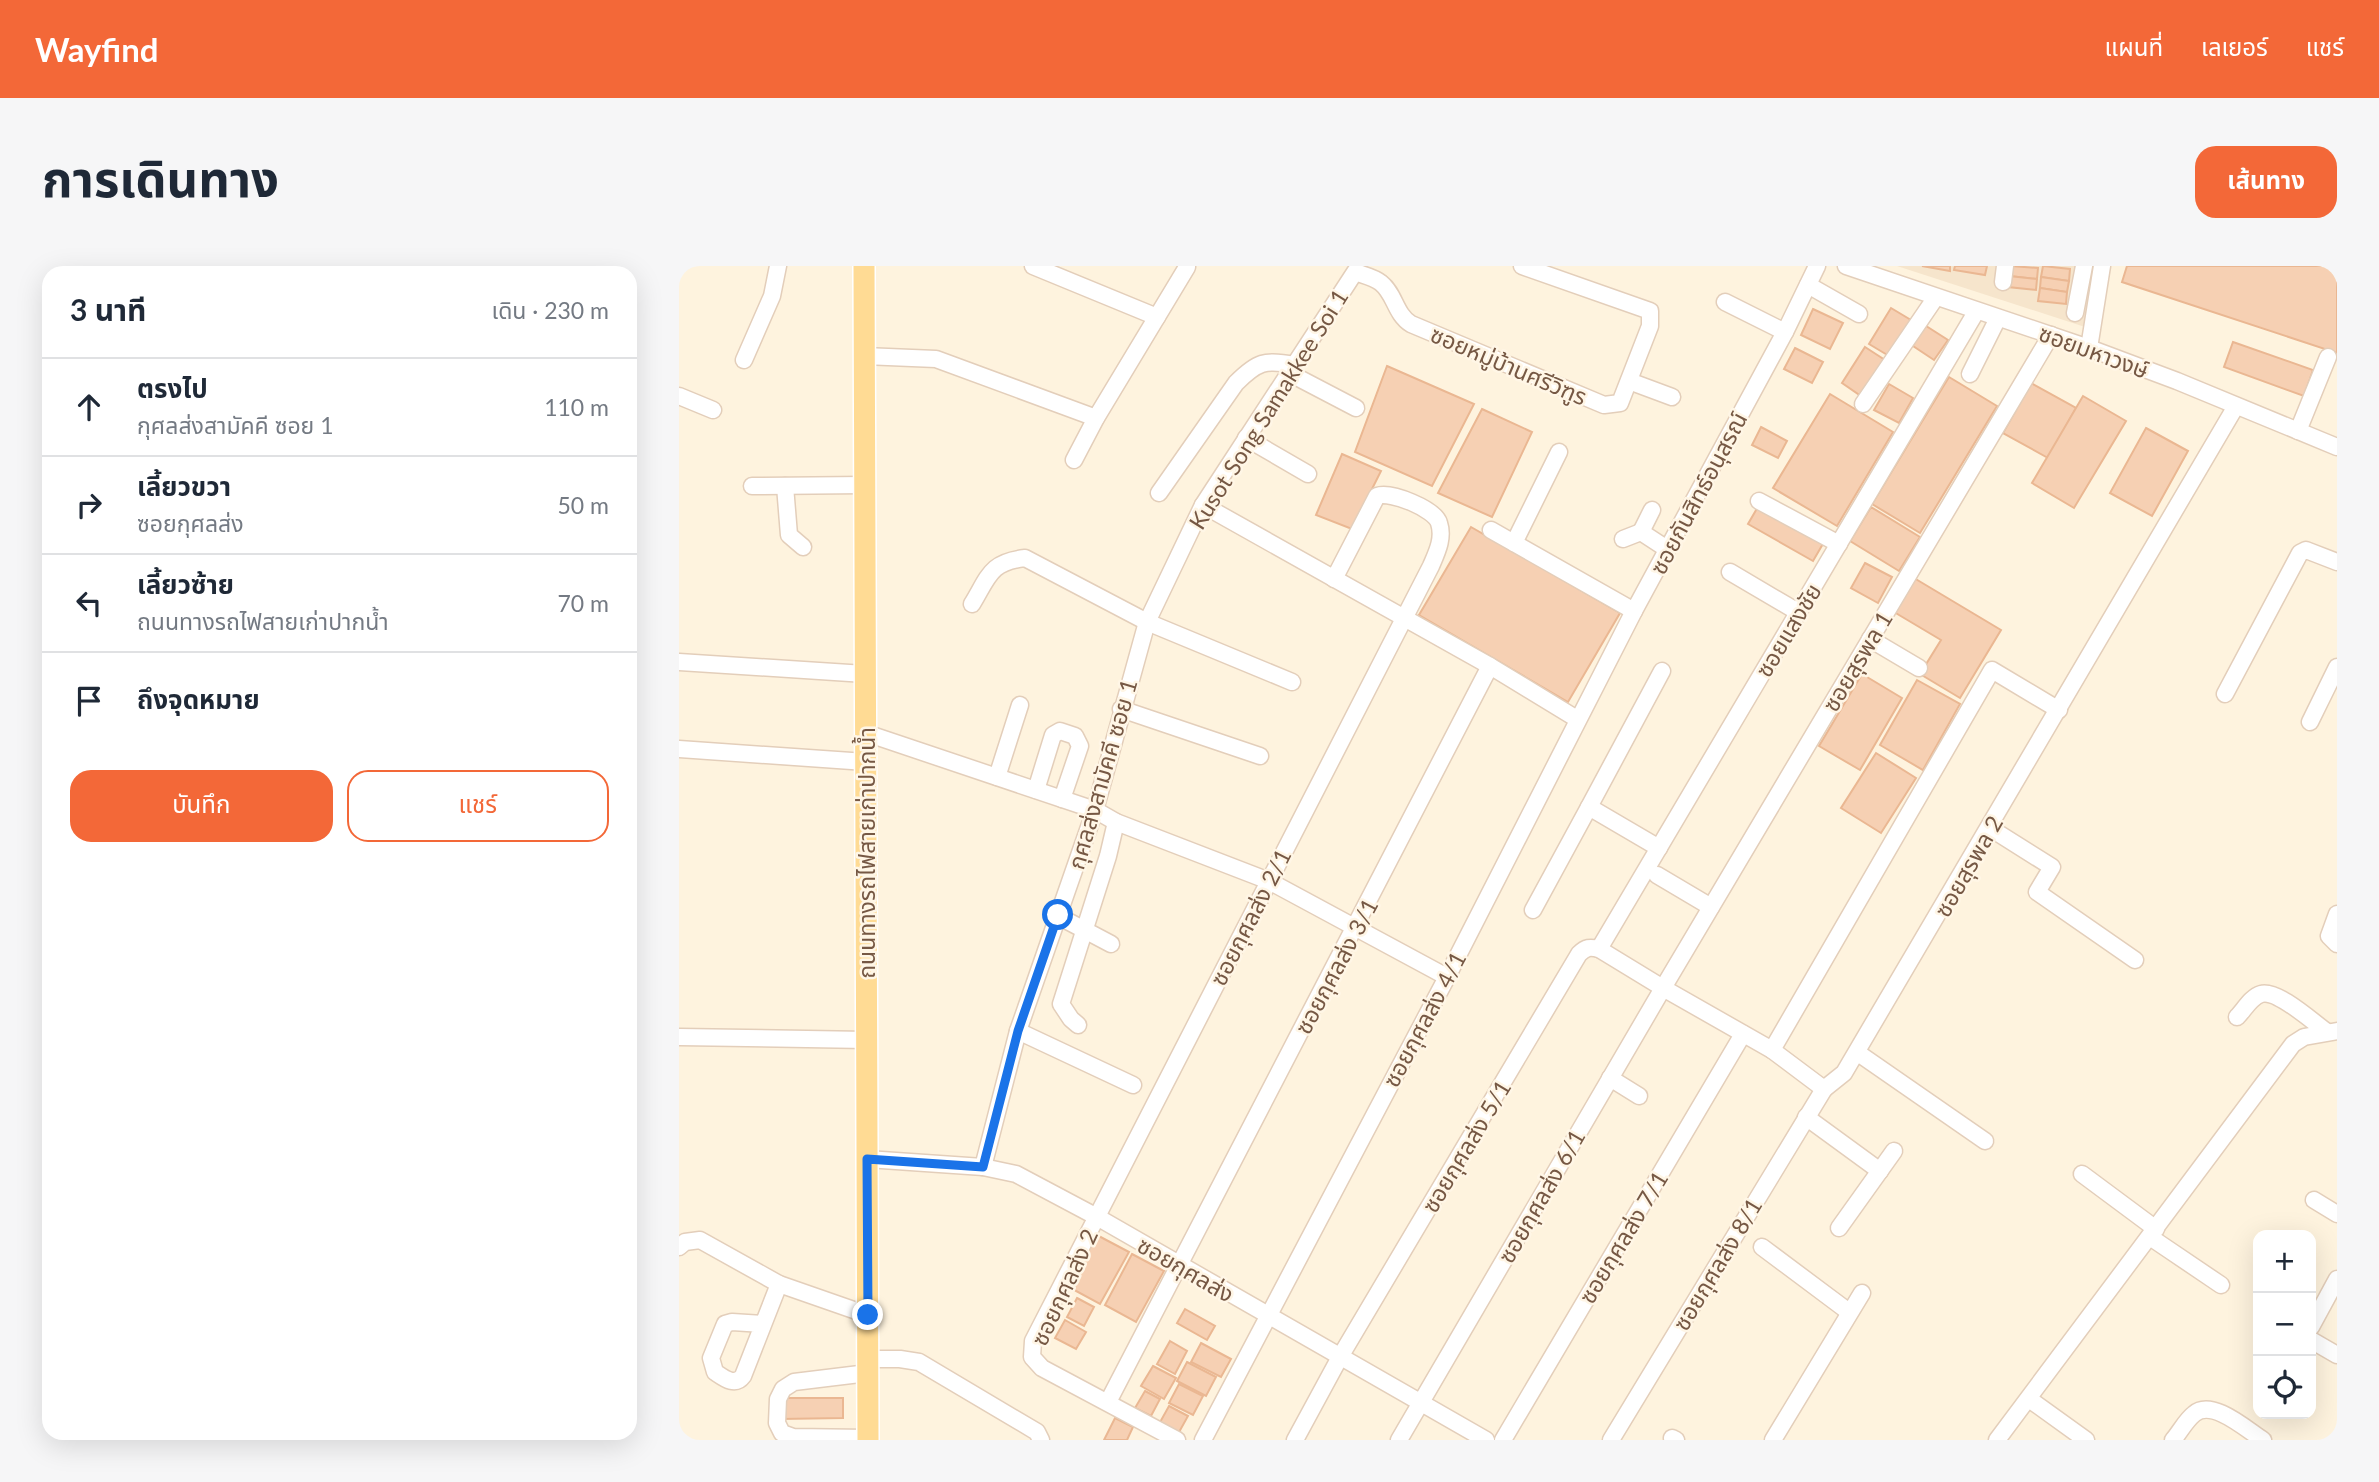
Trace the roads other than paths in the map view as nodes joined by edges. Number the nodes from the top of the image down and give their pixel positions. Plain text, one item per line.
1 (778, 266) edge
2 (864, 266) edge
3 (1033, 266) edge
4 (1338, 266) edge
5 (1522, 266) edge
6 (1817, 266) edge
7 (2084, 266) edge
8 (2102, 266) edge
9 (1187, 267) edge
10 (1856, 268) edge
11 (1357, 269) edge
12 (1884, 273) edge
13 (1808, 285) junction
14 (1936, 297) junction
15 (1724, 302) dead end
16 (1976, 312) junction
17 (2075, 313) dead end
18 (1859, 314) dead end
19 (1157, 317) junction
20 (1998, 318) junction
21 (1785, 332) junction
22 (2051, 335) junction
23 (2089, 348) junction
24 (865, 356) junction
25 (2328, 357) dead end
26 (744, 360) dead end
27 (1292, 369) junction
28 (1970, 374) dead end
29 (1629, 380) junction
30 (679, 396) edge
31 (1672, 397) dead end
32 (1863, 404) dead end
33 (2236, 406) junction
34 (1356, 408) dead end
35 (713, 410) dead end
36 (1096, 418) junction
37 (2298, 431) junction
38 (1246, 438) junction
39 (2337, 447) edge
40 (1559, 452) dead end
41 (1074, 460) dead end
42 (1308, 474) dead end
43 (865, 485) junction
44 (752, 486) dead end
45 (785, 486) junction
46 (1159, 493) dead end
47 (1759, 501) dead end
48 (1203, 505) junction
49 (1651, 510) dead end
50 (1491, 530) dead end
51 (1641, 532) junction
52 (1623, 539) dead end
53 (1514, 543) junction
54 (1839, 544) junction
55 (803, 547) dead end
56 (1667, 549) junction
57 (2337, 562) edge
58 (1730, 572) dead end
59 (1334, 579) junction
60 (972, 604) dead end
61 (1634, 611) junction
62 (1798, 612) junction
63 (1405, 618) junction
64 (1147, 622) junction
65 (1870, 639) junction
66 (679, 662) edge
67 (1490, 666) junction
68 (2337, 667) edge
69 (1919, 668) dead end
70 (1662, 671) dead end
71 (865, 674) junction
72 (1292, 682) dead end
73 (2225, 694) dead end
74 (1020, 705) dead end
75 (1121, 709) junction
76 (2059, 710) junction
77 (1577, 719) junction
78 (2310, 722) dead end
79 (866, 733) junction
80 (679, 749) edge
81 (1260, 756) dead end
82 (866, 762) junction
83 (997, 777) junction
84 (1036, 790) junction
85 (1062, 799) junction
86 (1589, 807) junction
87 (1095, 810) junction
88 (1116, 822) junction
89 (1990, 828) junction
90 (1659, 848) junction
91 (1657, 875) dead end
92 (1269, 881) junction
93 (1711, 907) junction
94 (1533, 910) dead end
95 (2337, 914) edge
96 (1058, 915) junction
97 (1356, 927) junction
98 (1084, 930) junction
99 (1111, 944) dead end
100 (2337, 944) edge
101 (1599, 949) junction
102 (2135, 960) dead end
103 (1447, 977) junction
104 (1663, 988) junction
105 (2237, 1017) dead end
106 (1078, 1025) dead end
107 (1018, 1031) junction
108 (2332, 1032) edge
109 (1743, 1034) junction
110 (679, 1037) edge
111 (867, 1040) junction
112 (1772, 1050) junction
113 (1857, 1054) junction
114 (1610, 1078) junction
115 (1133, 1084) dead end
116 (1824, 1089) junction
117 (1639, 1096) dead end
118 (1806, 1117) junction
119 (1985, 1141) dead end
120 (1895, 1151) dead end
121 (867, 1159) junction
122 (983, 1167) junction
123 (1880, 1171) junction
124 (2082, 1174) dead end
125 (2314, 1200) dead end
126 (2337, 1213) edge
127 (1097, 1217) junction
128 (1839, 1228) dead end
129 (2153, 1233) junction
130 (679, 1247) edge
131 (1762, 1247) dead end
132 (1179, 1265) junction
133 (2337, 1279) edge
134 (779, 1284) junction
135 (2221, 1285) dead end
136 (1862, 1293) dead end
137 (1849, 1312) junction
138 (868, 1315) junction
139 (1267, 1317) junction
140 (2316, 1318) edge
141 (763, 1324) dead end
142 (2316, 1343) edge
143 (2337, 1355) edge
144 (1341, 1357) junction
145 (868, 1366) junction
146 (2029, 1399) junction
147 (1108, 1402) junction
148 (1420, 1403) junction
149 (868, 1439) edge
150 (1041, 1440) edge
151 (1177, 1440) edge
152 (1203, 1440) edge
153 (1295, 1440) edge
154 (1399, 1440) edge
155 (1486, 1440) edge
156 (1503, 1440) edge
157 (1611, 1440) edge
158 (1773, 1440) edge
159 (1997, 1440) edge
160 (2086, 1440) edge
161 (2173, 1440) edge
162 (2263, 1440) edge

1 - 26 street
2 - 24 main road, ถนนทางรถไฟสายเก่าปากน้ำ
3 - 19 street
4 - 11 street
5 - 29 street, ซอยหมู่บ้านศรีวิฑูร
6 - 13 street, ซอยกันสิทธ์อนุสรณ์
7 - 17 street
8 - 23 street
9 - 19 street
10 - 12 street, ซอยมหาวงษ์
11 - 27 street, Kusot Song Samakkee Soi 1
11 - 29 street, ซอยหมู่บ้านศรีวิฑูร
12 - 14 street, ซอยมหาวงษ์
13 - 18 street
13 - 21 street, ซอยกันสิทธ์อนุสรณ์
14 - 16 street, ซอยมหาวงษ์
14 - 32 street
15 - 21 street
16 - 20 street, ซอยมหาวงษ์
16 - 54 street, ซอยแสงชัย
19 - 36 street
20 - 22 street, ซอยมหาวงษ์
20 - 28 street
21 - 56 street, ซอยกันสิทธ์อนุสรณ์
22 - 23 street, ซอยมหาวงษ์
22 - 65 street, ซอยสุรพล 1
23 - 33 street, ซอยมหาวงษ์
24 - 36 street
24 - 43 main road, ถนนทางรถไฟสายเก่าปากน้ำ
25 - 37 street
27 - 34 street
27 - 38 street, Kusot Song Samakkee Soi 1
27 - 46 street
29 - 31 street
30 - 35 street
33 - 37 street, ซอยมหาวงษ์
33 - 76 street, ซอยสุรพล 2
36 - 41 street
37 - 39 street, ซอยมหาวงษ์
38 - 42 street
38 - 48 street, Kusot Song Samakkee Soi 1
40 - 53 street
43 - 45 street
43 - 71 main road, ถนนทางรถไฟสายเก่าปากน้ำ
44 - 45 street
45 - 55 street
47 - 54 street
48 - 59 street
48 - 64 street, Kusot Song Samakkee Soi 1
49 - 51 street
50 - 53 street
51 - 52 street
51 - 56 street
53 - 61 street
54 - 62 street, ซอยแสงชัย
56 - 61 street, ซอยกันสิทธ์อนุสรณ์
57 - 73 street
58 - 62 street
59 - 63 street
59 - 63 street, ซอยกุศลส่ง 2/1
60 - 64 street
61 - 77 street, ซอยกันสิทธ์อนุสรณ์
62 - 90 street, ซอยแสงชัย
63 - 67 street
63 - 92 street, ซอยกุศลส่ง 2/1
64 - 72 street
64 - 75 street, กุศลส่งสามัคคี ซอย 1
65 - 69 street
65 - 93 street, ซอยสุรพล 1
66 - 71 street
67 - 77 street
67 - 97 street, ซอยกุศลส่ง 3/1
68 - 78 street
70 - 86 street
71 - 79 main road, ถนนทางรถไฟสายเก่าปากน้ำ
74 - 83 street
75 - 81 street
75 - 87 street, กุศลส่งสามัคคี ซอย 1
76 - 89 street, ซอยสุรพล 2
76 - 112 street
77 - 103 street, ซอยกุศลส่ง 4/1
79 - 82 main road, ถนนทางรถไฟสายเก่าปากน้ำ
79 - 83 street
80 - 82 street
82 - 111 main road, ถนนทางรถไฟสายเก่าปากน้ำ
83 - 84 street
84 - 85 street
84 - 85 street
85 - 87 street
86 - 90 street
86 - 94 street
87 - 88 street
87 - 96 street, กุศลส่งสามัคคี ซอย 1
88 - 92 street
88 - 98 street
89 - 102 street
89 - 113 street, ซอยสุรพล 2
90 - 101 street, ซอยแสงชัย
91 - 93 street
92 - 97 street
92 - 127 street, ซอยกุศลส่ง 2/1
93 - 104 street, ซอยสุรพล 1
95 - 100 street
96 - 98 street
96 - 107 street, กุศลส่งสามัคคี ซอย 1
97 - 103 street
97 - 132 street, ซอยกุศลส่ง 3/1
98 - 99 street
98 - 106 street
101 - 104 street
101 - 144 street, ซอยกุศลส่ง 5/1
103 - 139 street, ซอยกุศลส่ง 4/1
104 - 109 street
104 - 114 street, ซอยกุศลส่ง 6/1
105 - 108 street
107 - 115 street
107 - 122 street, กุศลส่งสามัคคี ซอย 1
108 - 129 street
109 - 112 street
109 - 156 street, ซอยกุศลส่ง 7/1
110 - 111 street
111 - 121 main road, ถนนทางรถไฟสายเก่าปากน้ำ
112 - 116 street
113 - 116 street, ซอยสุรพล 2
113 - 119 street
114 - 117 street
114 - 148 street, ซอยกุศลส่ง 6/1
116 - 118 street, ซอยกุศลส่ง 8/1
118 - 123 street
118 - 157 street, ซอยกุศลส่ง 8/1
120 - 123 street
121 - 122 street, ซอยกุศลส่ง
121 - 138 main road, ถนนทางรถไฟสายเก่าปากน้ำ
122 - 127 street, ซอยกุศลส่ง
123 - 128 street
124 - 129 street
125 - 126 street
127 - 132 street, ซอยกุศลส่ง
127 - 147 street, ซอยกุศลส่ง 2
129 - 135 street
129 - 146 street
130 - 134 street
131 - 137 street
132 - 139 street, ซอยกุศลส่ง
132 - 147 street, ซอยกุศลส่ง 3/1
133 - 140 street
134 - 138 street
134 - 141 street
136 - 137 street
137 - 158 street
138 - 145 main road, ถนนทางรถไฟสายเก่าปากน้ำ
139 - 144 street, ซอยกุศลส่ง
139 - 152 street, ซอยกุศลส่ง 4/1
142 - 143 street
144 - 148 street, ซอยกุศลส่ง
144 - 153 street, ซอยกุศลส่ง 5/1
145 - 149 main road, ถนนทางรถไฟสายเก่าปากน้ำ
145 - 149 street
145 - 150 street
146 - 159 street
146 - 160 street
147 - 151 street, ซอยกุศลส่ง 2
148 - 154 street, ซอยกุศลส่ง 6/1
148 - 155 street, ซอยกุศลส่ง
161 - 162 street

